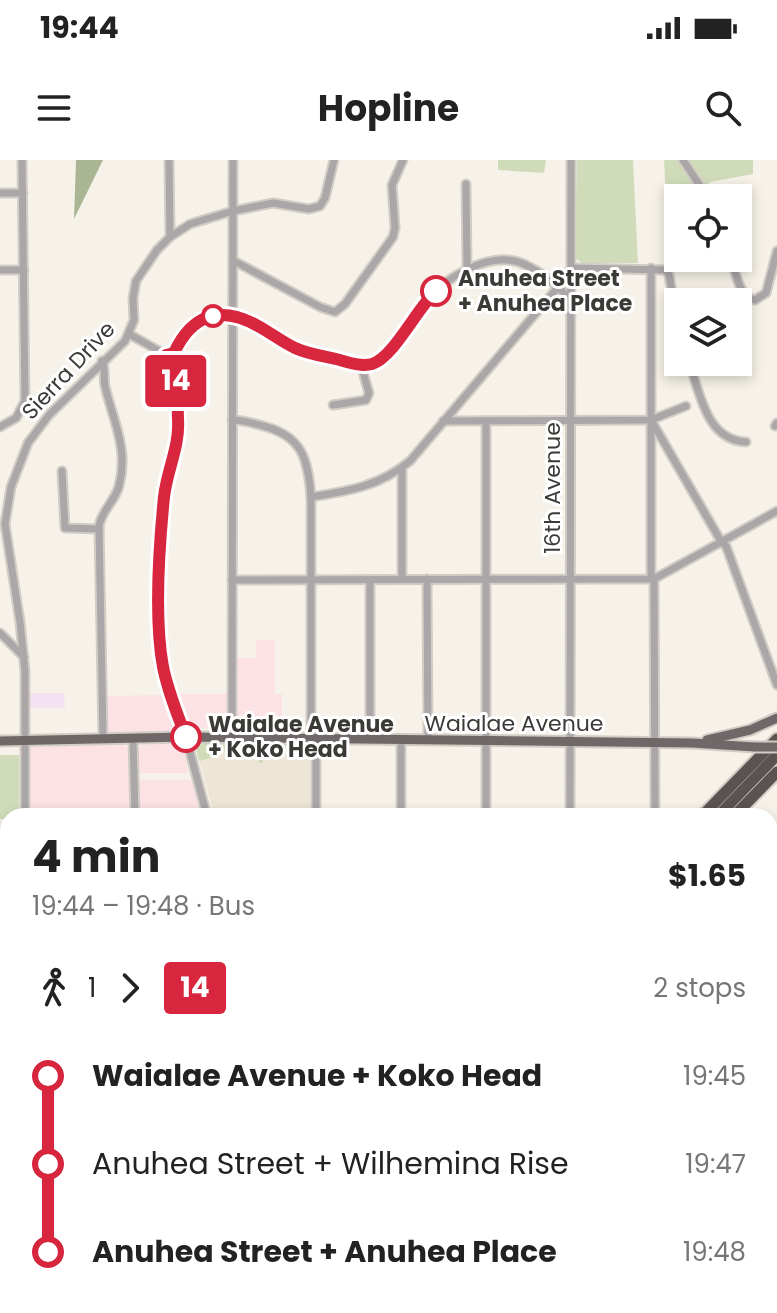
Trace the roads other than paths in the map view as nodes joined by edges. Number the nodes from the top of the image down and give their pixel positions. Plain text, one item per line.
1 (22, 160) edge
2 (169, 160) edge
3 (233, 160) edge
4 (334, 160) edge
5 (403, 160) edge
6 (571, 160) edge
7 (683, 160) edge
8 (466, 184) dead end
9 (699, 184) edge
10 (0, 193) edge
11 (23, 193) junction
12 (233, 211) junction
13 (170, 237) junction
14 (777, 251) edge
15 (234, 261) junction
16 (571, 268) junction
17 (651, 268) junction
18 (467, 269) junction
19 (0, 270) edge
20 (24, 270) junction
21 (736, 272) edge
22 (558, 287) junction
23 (670, 288) edge
24 (766, 293) junction
25 (777, 295) edge
26 (570, 299) junction
27 (232, 314) junction
28 (129, 334) junction
29 (176, 348) junction
30 (166, 355) junction
31 (102, 361) junction
32 (361, 365) junction
33 (176, 375) junction
34 (694, 376) edge
35 (333, 405) dead end
36 (686, 406) dead end
37 (232, 420) junction
38 (651, 420) junction
39 (443, 421) junction
40 (486, 421) junction
41 (570, 421) junction
42 (0, 427) edge
43 (746, 442) dead end
44 (402, 468) junction
45 (62, 471) dead end
46 (311, 497) junction
47 (777, 511) edge
48 (99, 529) junction
49 (722, 543) junction
50 (402, 579) junction
51 (427, 579) junction
52 (487, 579) junction
53 (570, 579) junction
54 (654, 579) junction
55 (232, 580) junction
56 (310, 580) junction
57 (370, 580) junction
58 (0, 633) edge
59 (24, 657) junction
60 (777, 685) edge
61 (777, 718) edge
62 (777, 731) edge
63 (186, 737) junction
64 (103, 738) junction
65 (133, 738) junction
66 (232, 738) junction
67 (314, 739) junction
68 (777, 739) edge
69 (25, 740) junction
70 (370, 740) junction
71 (401, 740) junction
72 (428, 740) junction
73 (0, 741) edge
74 (486, 741) junction
75 (570, 741) junction
76 (654, 743) junction
77 (692, 743) junction
78 (777, 747) edge
79 (777, 755) edge
80 (777, 772) edge
81 (724, 793) junction
82 (25, 808) edge
83 (135, 808) edge
84 (205, 808) edge
85 (316, 808) edge
86 (401, 808) edge
87 (486, 808) edge
88 (570, 808) edge
89 (655, 808) edge
90 (710, 808) edge
91 (726, 808) edge
92 (742, 808) edge

1 - 11 street
2 - 13 street
3 - 12 street
4 - 12 street, Sierra Drive
5 - 15 street
6 - 16 street, 16th Avenue
7 - 9 street
8 - 18 street
10 - 11 street
11 - 20 street
12 - 13 street, Sierra Drive
12 - 15 street
13 - 28 street, Sierra Drive
14 - 24 street
15 - 27 street
16 - 17 street
16 - 22 street
16 - 26 street, 16th Avenue
17 - 23 street
17 - 38 street
18 - 22 street
18 - 32 street
19 - 20 street
20 - 42 street
21 - 24 street
22 - 26 street
22 - 39 street
24 - 25 street
26 - 41 street, 16th Avenue
27 - 29 street
27 - 32 street
27 - 37 street
28 - 30 street
28 - 31 street, Sierra Drive
29 - 30 street
29 - 33 street
30 - 33 street
31 - 48 street
31 - 59 street, Sierra Drive
32 - 35 street
33 - 63 street
34 - 43 street
36 - 38 street
37 - 46 street
37 - 55 street
38 - 41 street
38 - 49 street
38 - 54 street
39 - 40 street
39 - 44 street
40 - 41 street
40 - 52 street
41 - 53 street, 16th Avenue
44 - 46 street
44 - 50 street
45 - 48 street
46 - 56 street
47 - 49 street
48 - 64 street
49 - 54 street
49 - 60 street
50 - 51 street
50 - 57 street
51 - 52 street
51 - 72 street
52 - 53 street
52 - 74 street
53 - 54 street
53 - 75 street, 16th Avenue
54 - 76 street
55 - 56 street
55 - 66 street
56 - 57 street
56 - 67 street
57 - 70 street
58 - 59 street
59 - 69 street, Sierra Drive
61 - 77 main road, Waialae Avenue
62 - 81 highway
63 - 65 main road, Waialae Avenue
63 - 66 main road, Waialae Avenue
63 - 84 street
64 - 65 main road, Waialae Avenue
64 - 69 main road, Waialae Avenue
65 - 83 street
66 - 67 main road, Waialae Avenue
67 - 70 main road, Waialae Avenue
67 - 85 street
68 - 81 highway
69 - 73 main road, Waialae Avenue
69 - 82 street, Sierra Drive
70 - 71 main road, Waialae Avenue
71 - 72 main road, Waialae Avenue
71 - 86 street
72 - 74 main road, Waialae Avenue
74 - 75 main road, Waialae Avenue
74 - 87 street
75 - 76 main road, Waialae Avenue
75 - 88 street, 16th Avenue
76 - 77 main road, Waialae Avenue
76 - 89 street
77 - 78 main road, Waialae Avenue, bridge
79 - 91 highway
80 - 92 highway
81 - 90 highway

